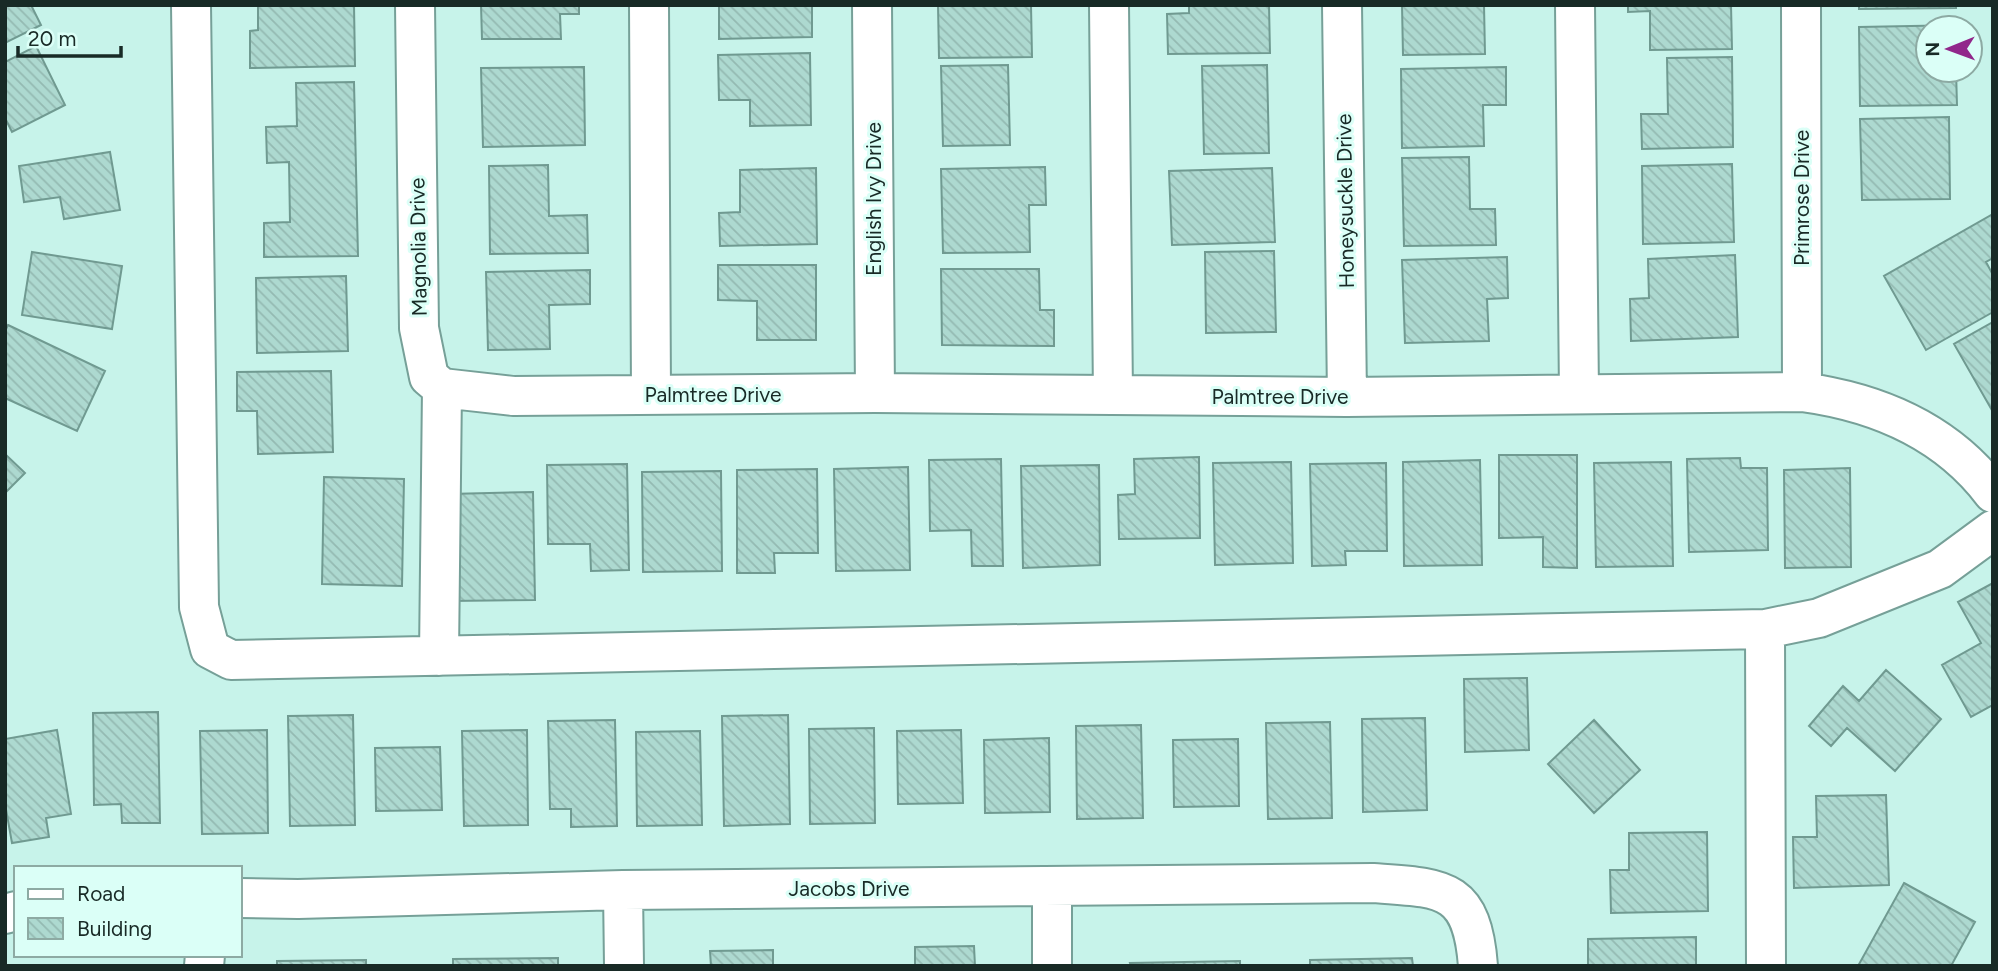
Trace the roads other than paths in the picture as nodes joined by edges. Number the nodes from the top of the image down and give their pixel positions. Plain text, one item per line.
1 (191, 5) edge
2 (415, 5) edge
3 (649, 5) edge
4 (872, 5) edge
5 (1109, 5) edge
6 (1342, 5) edge
7 (1576, 5) edge
8 (1801, 5) edge
9 (442, 388) junction
10 (1802, 392) junction
11 (875, 393) junction
12 (651, 394) junction
13 (1579, 394) junction
14 (1113, 395) junction
15 (1347, 397) junction
16 (1993, 493) edge
17 (1993, 530) edge
18 (1765, 629) junction
19 (439, 656) junction
20 (1052, 886) junction
21 (624, 890) junction
22 (242, 898) edge
23 (624, 966) edge
24 (1052, 966) edge
25 (1478, 966) edge
26 (1766, 966) edge

1 - 19 street
2 - 9 street, Magnolia Drive
3 - 12 street
4 - 11 street, English Ivy Drive
5 - 14 street
6 - 15 street, Honeysuckle Drive
7 - 13 street
8 - 10 street, Primrose Drive
9 - 12 street, Palmtree Drive
9 - 19 street
10 - 13 street, Palmtree Drive
10 - 16 street, Palmtree Drive
11 - 12 street, Palmtree Drive
11 - 14 street, Palmtree Drive
13 - 15 street, Palmtree Drive
14 - 15 street, Palmtree Drive
17 - 18 street
18 - 19 street
18 - 26 street
20 - 21 street, Jacobs Drive
20 - 24 street
20 - 25 street, Jacobs Drive
21 - 22 street, Jacobs Drive
21 - 23 street

